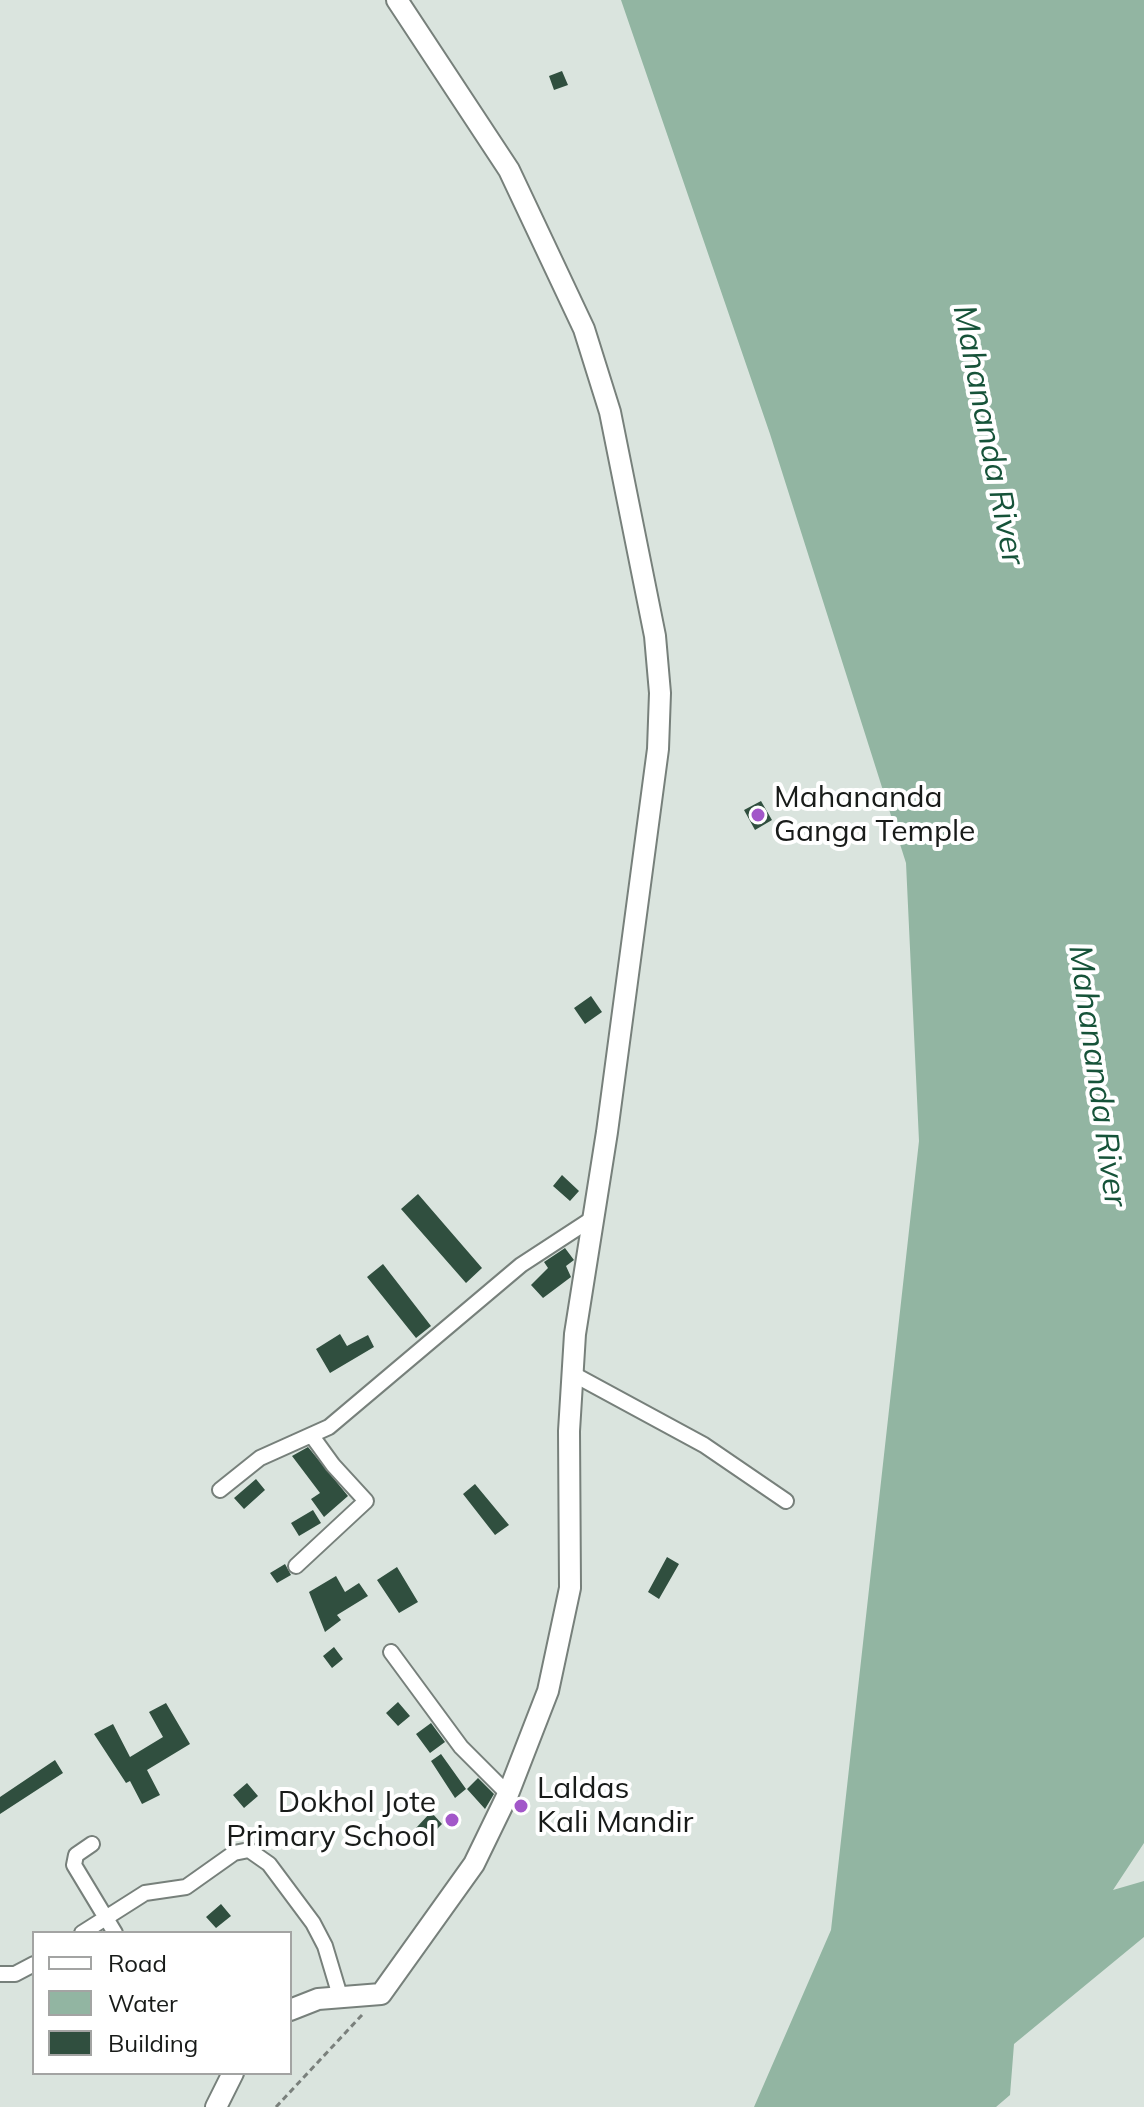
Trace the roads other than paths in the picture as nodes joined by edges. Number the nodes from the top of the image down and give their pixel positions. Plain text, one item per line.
1 (397, 0) edge
2 (593, 1218) junction
3 (573, 1374) junction
4 (312, 1436) junction
5 (220, 1490) dead end
6 (786, 1501) dead end
7 (296, 1566) dead end
8 (391, 1652) dead end
9 (508, 1794) junction
10 (92, 1844) dead end
11 (106, 1918) junction
12 (85, 1931) edge
13 (114, 1931) edge
14 (32, 1965) edge
15 (0, 1974) edge
16 (340, 1996) junction
17 (292, 2009) edge
18 (230, 2075) edge
19 (216, 2107) edge

1 - 2 main road
2 - 3 main road
2 - 4 street
3 - 6 street
3 - 9 main road
4 - 5 street
4 - 7 street
8 - 9 street
9 - 16 main road
10 - 11 street
11 - 12 street
11 - 13 street
11 - 16 street
14 - 15 street
16 - 17 main road
18 - 19 main road

